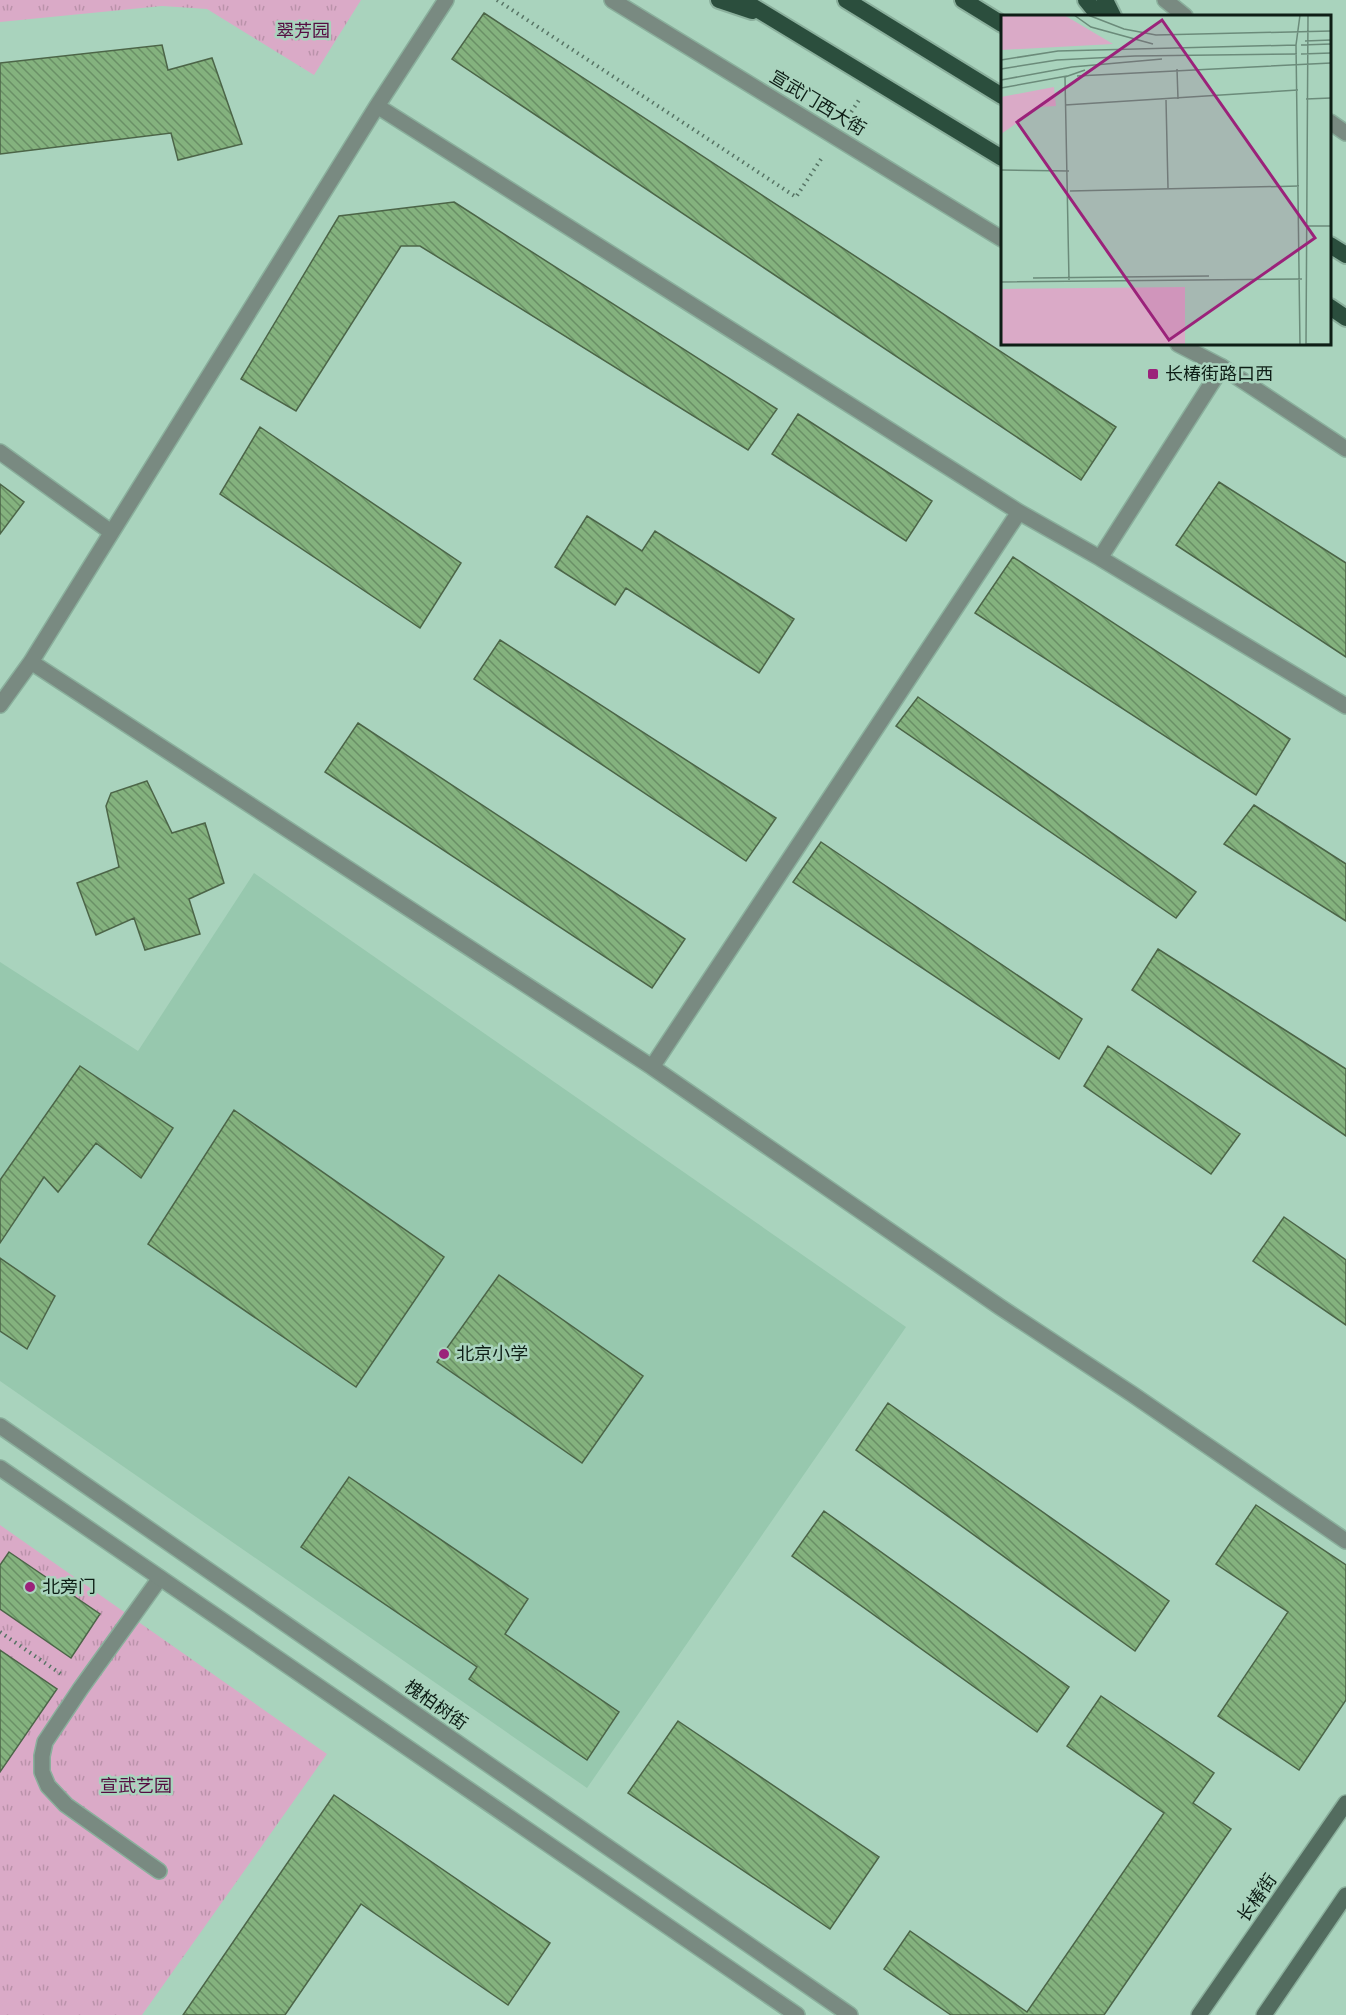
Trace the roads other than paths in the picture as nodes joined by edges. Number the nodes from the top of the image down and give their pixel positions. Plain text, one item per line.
1 (446, 0) edge
2 (612, 0) edge
3 (718, 0) edge
4 (742, 0) edge
5 (846, 0) edge
6 (963, 0) edge
7 (1086, 0) edge
8 (1105, 0) edge
9 (1166, 0) edge
10 (1098, 15) edge
11 (1112, 15) edge
12 (1184, 15) edge
13 (770, 16) junction
14 (1001, 23) edge
15 (1001, 95) edge
16 (377, 106) junction
17 (1331, 123) edge
18 (1346, 133) edge
19 (1001, 157) edge
20 (1001, 238) edge
21 (1331, 246) edge
22 (1346, 255) edge
23 (1331, 308) edge
24 (1346, 318) edge
25 (1180, 345) edge
26 (1222, 368) junction
27 (1346, 449) edge
28 (0, 452) edge
29 (1019, 512) junction
30 (111, 532) junction
31 (1100, 558) junction
32 (31, 662) junction
33 (0, 705) edge
34 (1346, 706) edge
35 (652, 1067) junction
36 (0, 1426) edge
37 (0, 1468) edge
38 (1346, 1541) edge
39 (160, 1578) junction
40 (1346, 1803) edge
41 (159, 1871) dead end
42 (1345, 1898) edge
43 (798, 2015) edge
44 (850, 2015) edge
45 (1199, 2015) edge
46 (1264, 2015) edge

1 - 16 street
2 - 20 street, 宣武门西大街
3 - 13 highway
4 - 13 highway
5 - 15 highway
6 - 14 highway
7 - 10 highway
8 - 11 highway
9 - 12 street
13 - 19 highway
16 - 29 street
16 - 30 street
17 - 18 street
21 - 22 highway
23 - 24 highway
25 - 26 street
26 - 27 street
26 - 31 street
28 - 30 street
29 - 31 street
29 - 35 street
30 - 32 street
31 - 34 street
32 - 33 street
32 - 35 street
35 - 38 street
36 - 44 street, 槐柏树街
37 - 39 street
39 - 41 street
39 - 43 street
40 - 45 main road, 长椿街
42 - 46 main road

